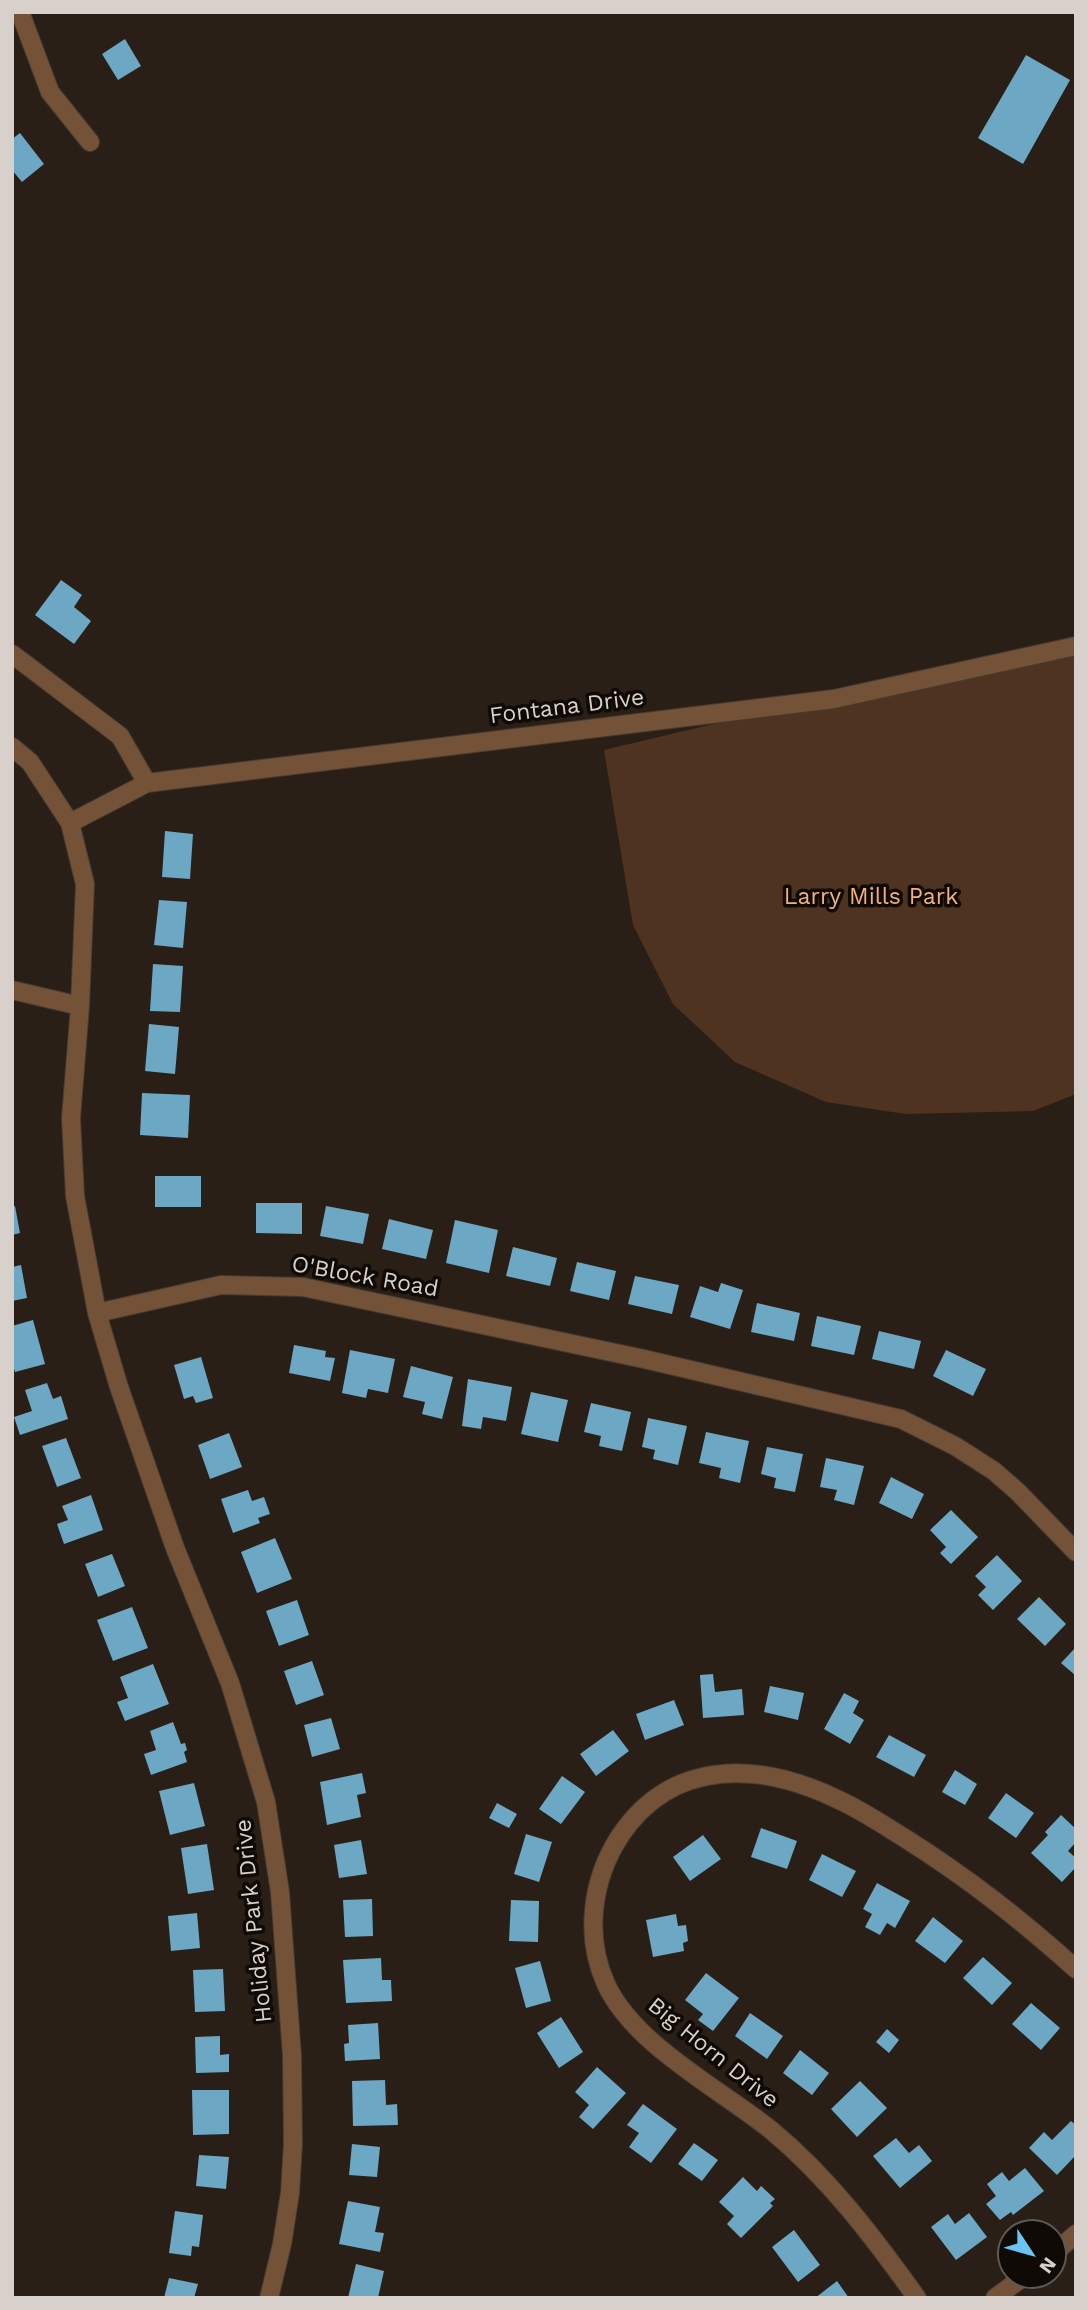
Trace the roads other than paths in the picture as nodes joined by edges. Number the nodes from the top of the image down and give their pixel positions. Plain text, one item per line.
1 (20, 12) edge
2 (90, 142) dead end
3 (1076, 646) edge
4 (12, 654) edge
5 (12, 747) edge
6 (147, 783) junction
7 (70, 823) junction
8 (12, 990) edge
9 (80, 1006) junction
10 (97, 1313) junction
11 (1076, 1552) edge
12 (1076, 1969) edge
13 (269, 2298) edge
14 (917, 2298) edge

1 - 2 street
3 - 6 street, Fontana Drive
4 - 6 street
5 - 7 street
6 - 7 street, Fontana Drive
7 - 9 street
8 - 9 street
9 - 10 street
10 - 11 street, O'Block Road
10 - 13 street, Holiday Park Drive
12 - 14 street, Big Horn Drive

